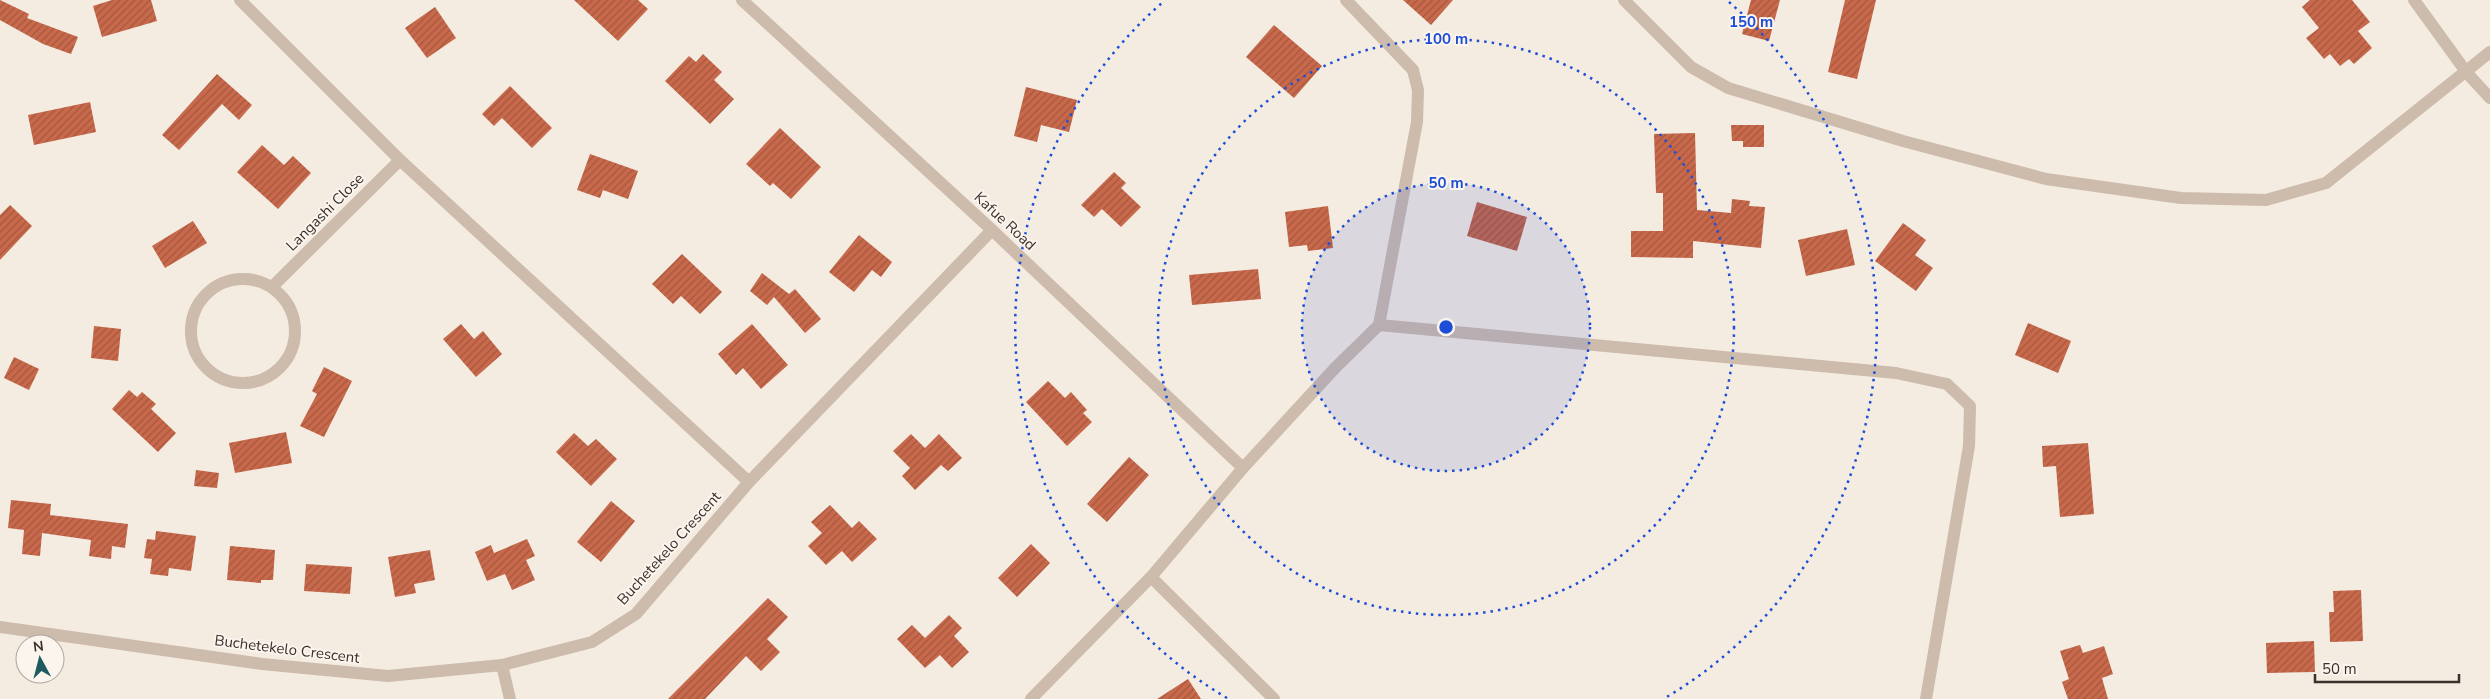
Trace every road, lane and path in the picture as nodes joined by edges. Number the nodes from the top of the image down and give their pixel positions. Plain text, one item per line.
1 (240, 0) edge
2 (742, 0) edge
3 (1346, 0) edge
4 (1624, 0) edge
5 (2414, 0) edge
6 (2490, 52) edge
7 (2466, 73) junction
8 (2490, 98) edge
9 (400, 160) junction
10 (992, 230) junction
11 (272, 287) junction
12 (1379, 325) junction
13 (1243, 468) junction
14 (749, 482) junction
15 (1151, 577) junction
16 (0, 626) edge
17 (502, 665) junction
18 (510, 699) edge
19 (1031, 699) edge
20 (1274, 699) edge
21 (1926, 699) edge

1 - 9 street
2 - 10 street, Kafue Road
3 - 12 street
4 - 7 street
5 - 7 street
6 - 7 street
7 - 8 street
9 - 11 street, Langashi Close
9 - 14 street
10 - 13 street, Kafue Road
10 - 14 street, Buchetekelo Crescent
11 - 11 street
12 - 13 street
12 - 21 street
13 - 15 street
14 - 17 street, Buchetekelo Crescent
15 - 19 street
15 - 20 street
16 - 17 street, Buchetekelo Crescent
17 - 18 street

